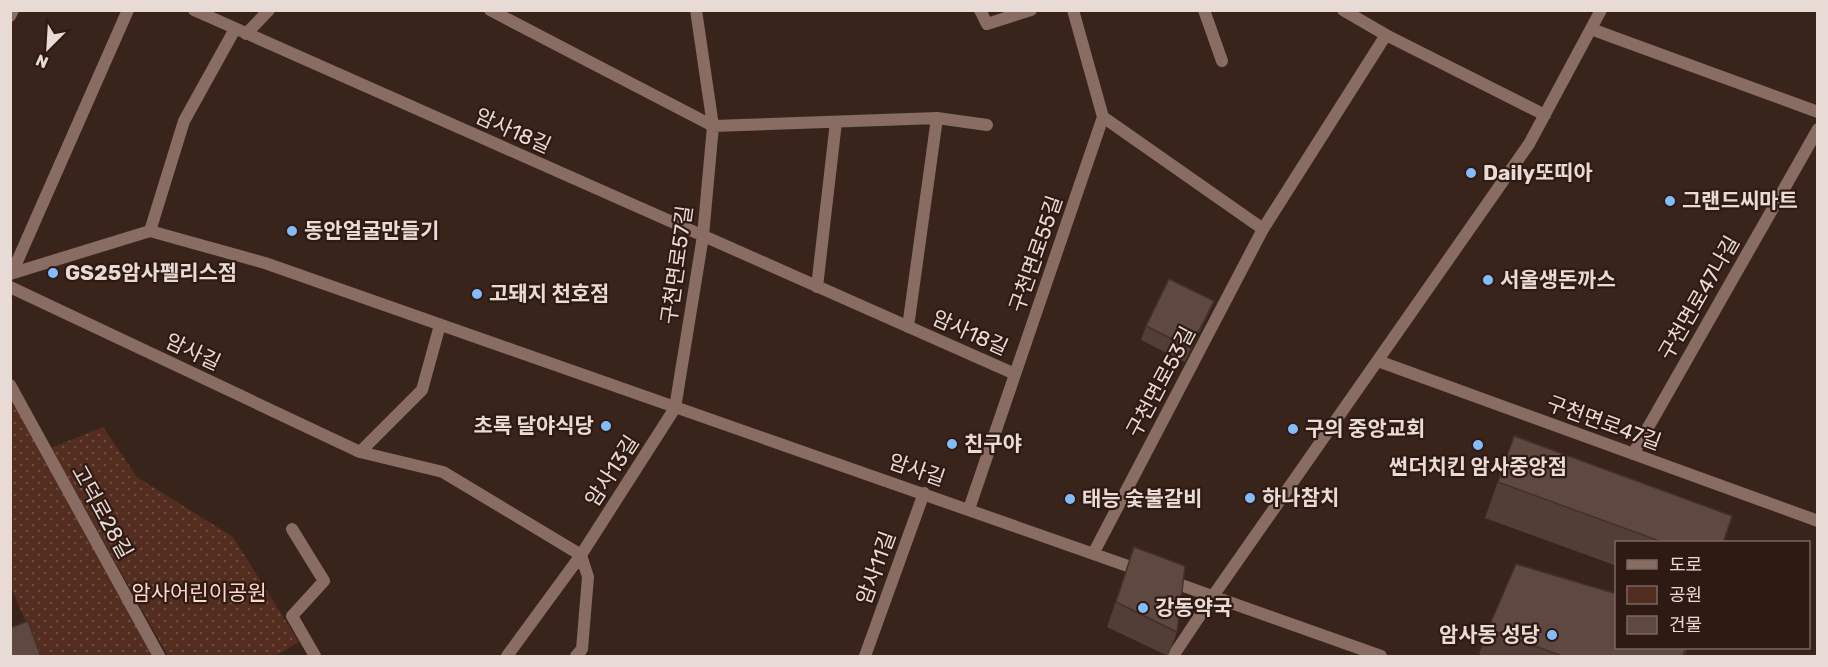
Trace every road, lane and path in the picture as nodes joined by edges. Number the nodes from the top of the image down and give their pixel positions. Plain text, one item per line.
1 (13, 10) edge
2 (128, 10) edge
3 (194, 10) edge
4 (268, 10) edge
5 (489, 10) edge
6 (696, 10) edge
7 (980, 10) edge
8 (1030, 10) edge
9 (1072, 10) edge
10 (1204, 10) edge
11 (1343, 10) edge
12 (1601, 10) edge
13 (10, 16) edge
14 (1591, 29) junction
15 (241, 31) junction
16 (1386, 35) junction
17 (1222, 61) dead end
18 (1818, 112) edge
19 (1545, 115) junction
20 (1103, 117) junction
21 (937, 118) junction
22 (836, 122) junction
23 (987, 125) dead end
24 (712, 126) junction
25 (1818, 129) edge
26 (1263, 229) junction
27 (150, 231) junction
28 (703, 236) junction
29 (11, 273) edge
30 (817, 286) junction
31 (10, 287) edge
32 (440, 325) junction
33 (908, 327) junction
34 (1378, 361) junction
35 (1015, 374) junction
36 (10, 386) edge
37 (675, 408) junction
38 (360, 452) junction
39 (1633, 454) junction
40 (924, 493) junction
41 (969, 509) junction
42 (1818, 521) edge
43 (292, 529) dead end
44 (1093, 554) junction
45 (581, 555) junction
46 (1213, 596) junction
47 (159, 657) edge
48 (315, 657) edge
49 (507, 657) edge
50 (576, 657) edge
51 (865, 657) edge
52 (1173, 657) edge
53 (1381, 657) edge

1 - 13 street
2 - 29 street
3 - 15 street, 암사18길
4 - 15 street
5 - 24 street
6 - 24 street, 구천면로57길
7 - 8 street
9 - 20 street
10 - 17 street
11 - 16 street
12 - 14 street
14 - 18 street
14 - 19 street
15 - 27 street
15 - 28 street, 암사18길
16 - 19 street
16 - 26 street, 구천면로53길
19 - 34 street
20 - 26 street
20 - 35 street, 구천면로55길
21 - 22 street
21 - 23 street
21 - 33 street, 암사18길
22 - 24 street
22 - 30 street
24 - 28 street, 구천면로57길
25 - 39 street, 구천면로47나길
26 - 44 street, 구천면로53길
27 - 29 street
27 - 32 street, 암사길
28 - 30 street, 암사18길
28 - 37 street, 구천면로57길
30 - 33 street, 암사18길
31 - 38 street, 암사길
32 - 37 street, 암사길
32 - 38 street
33 - 35 street, 암사18길
34 - 39 street, 구천면로47길
34 - 46 street
35 - 41 street, 구천면로55길
36 - 47 street, 고덕로28길
37 - 40 street, 암사길
37 - 45 street, 암사13길
38 - 45 street, 암사길
39 - 42 street, 구천면로47길
40 - 41 street, 암사길
40 - 51 street, 암사11길
41 - 44 street, 암사길
43 - 48 street
44 - 46 street, 암사길
45 - 49 street, 암사13길
45 - 50 street
46 - 52 street
46 - 53 street, 암사길

